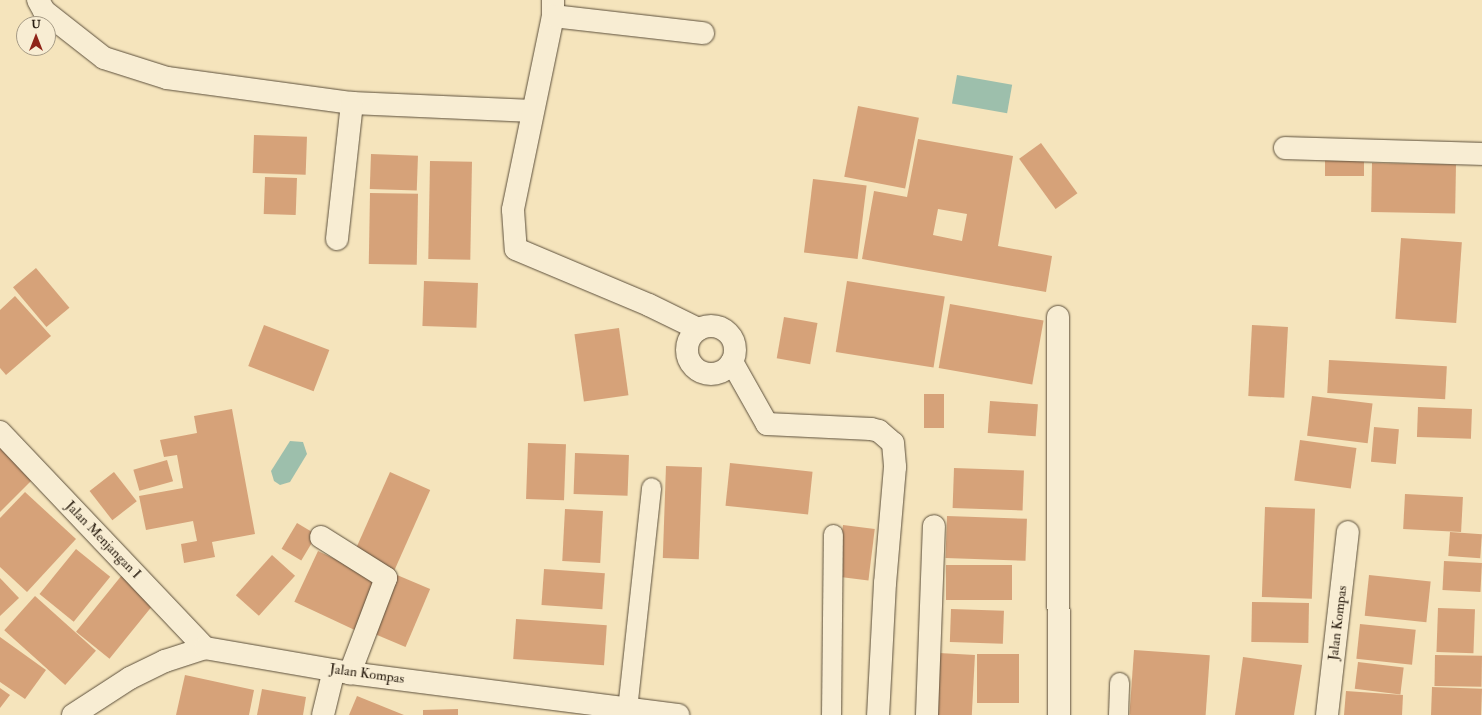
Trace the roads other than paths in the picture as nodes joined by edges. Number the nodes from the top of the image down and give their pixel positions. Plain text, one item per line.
1 (38, 0) edge
2 (553, 8) edge
3 (703, 33) dead end
4 (352, 103) junction
5 (533, 110) junction
6 (1285, 148) dead end
7 (1482, 154) edge
8 (337, 239) dead end
9 (1058, 317) dead end
10 (698, 329) junction
11 (732, 362) junction
12 (0, 432) edge
13 (651, 487) dead end
14 (934, 526) dead end
15 (1348, 532) dead end
16 (833, 534) dead end
17 (321, 537) dead end
18 (205, 648) junction
19 (342, 671) junction
20 (1119, 682) dead end
21 (627, 709) junction
22 (605, 711) edge
23 (73, 715) edge
24 (323, 715) edge
25 (678, 715) edge
26 (831, 715) edge
27 (878, 715) edge
28 (927, 715) edge
29 (1059, 715) edge
30 (1118, 715) edge
31 (1327, 715) edge

1 - 4 street
2 - 3 street
2 - 5 street
4 - 5 street
4 - 8 street
5 - 10 street
6 - 7 street
9 - 29 street
10 - 11 street
10 - 11 street
11 - 27 street
12 - 18 street, Jalan Menjangan I
13 - 21 lane
14 - 28 street
15 - 31 street, Jalan Kompas
16 - 26 lane
17 - 19 street
18 - 19 street, Jalan Kompas
18 - 23 street, Jalan Kompas
19 - 22 street, Jalan Kompas
19 - 24 street
20 - 30 lane
21 - 22 street, Jalan Kompas
21 - 25 street, Jalan Kompas

